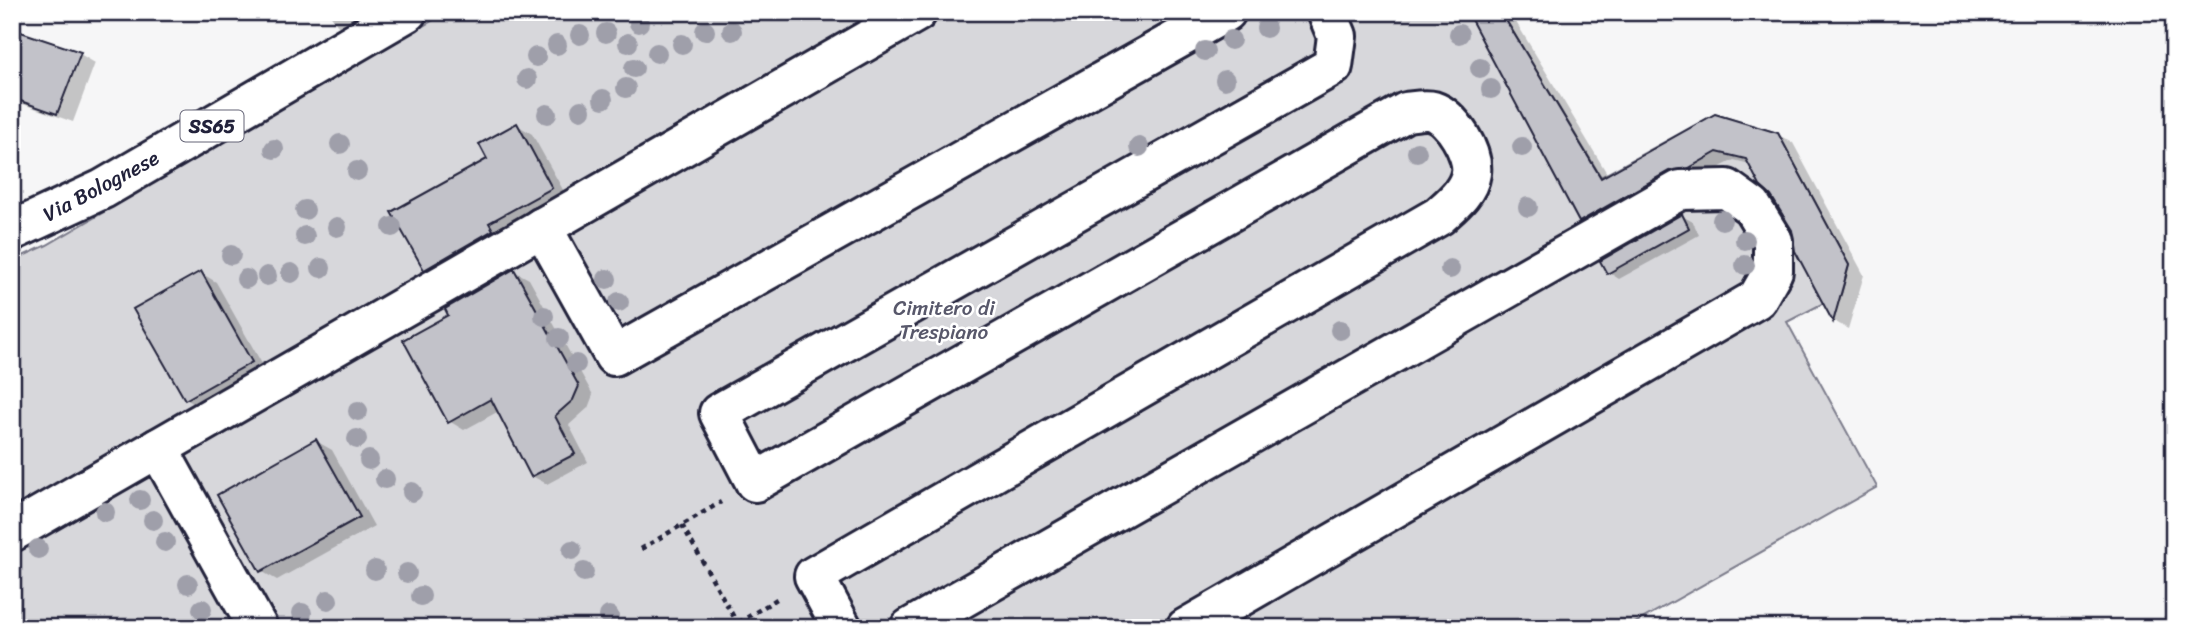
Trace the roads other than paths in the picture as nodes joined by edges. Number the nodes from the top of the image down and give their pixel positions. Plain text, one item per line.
1 (407, 12) edge
2 (917, 12) edge
3 (1226, 12) edge
4 (1327, 12) edge
5 (542, 227) junction
6 (12, 231) edge
7 (158, 448) junction
8 (12, 532) edge
9 (258, 628) edge
10 (842, 628) edge
11 (910, 628) edge
12 (1186, 628) edge

1 - 6 main road, Via Bolognese / SS65
2 - 5 main road
3 - 5 main road
4 - 10 main road
5 - 7 main road
7 - 8 main road
7 - 9 main road
11 - 12 main road

